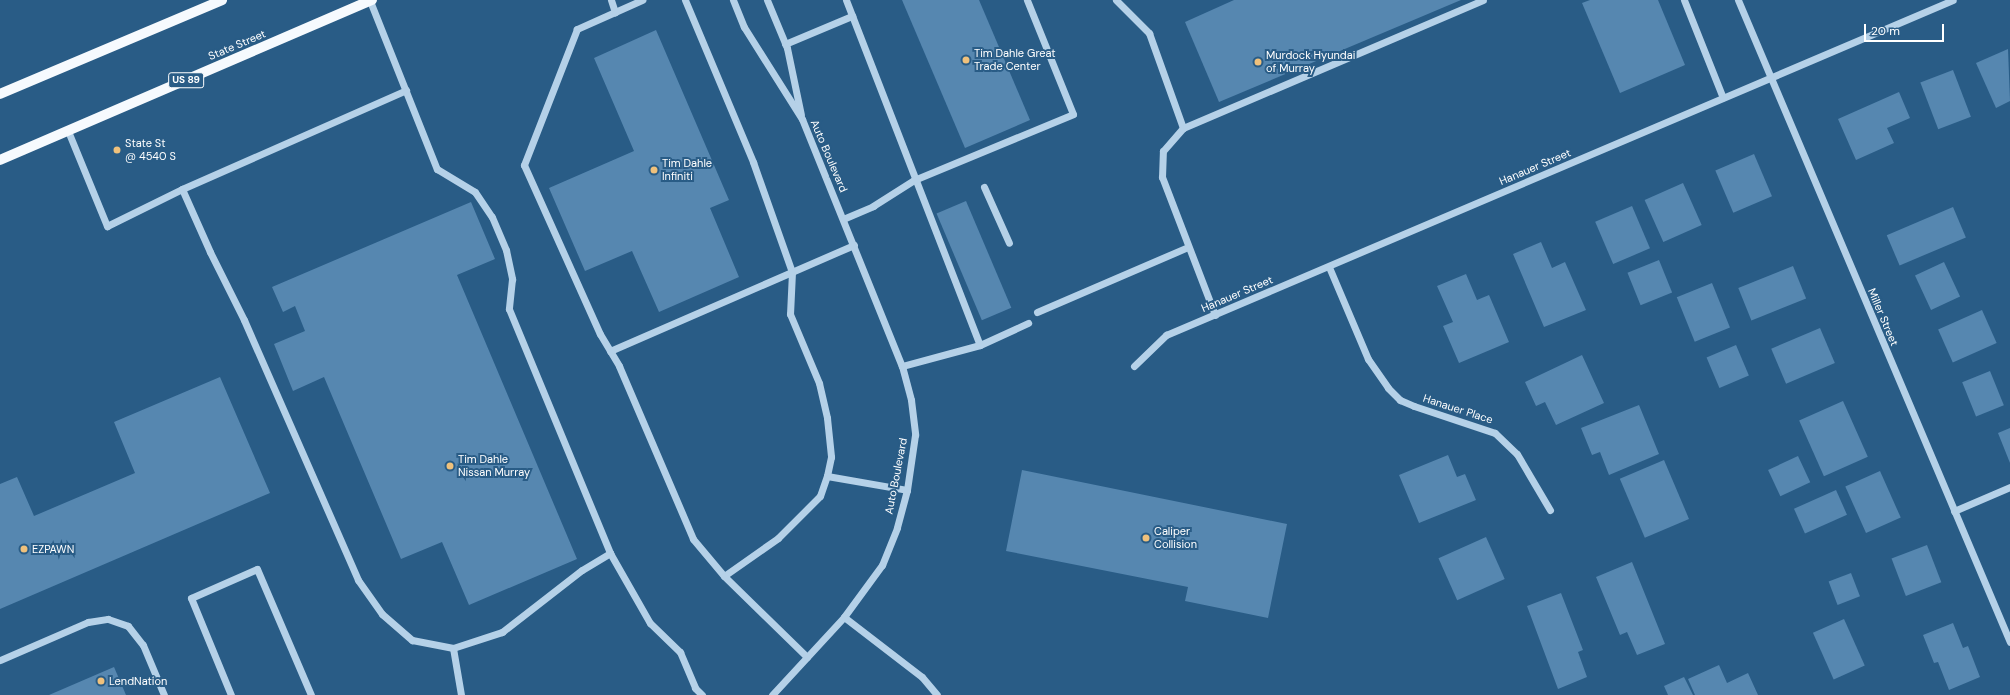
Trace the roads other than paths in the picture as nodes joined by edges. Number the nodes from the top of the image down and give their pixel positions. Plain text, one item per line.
1 (222, 0) edge
2 (610, 0) edge
3 (642, 0) edge
4 (685, 0) edge
5 (733, 0) edge
6 (767, 0) edge
7 (846, 0) edge
8 (1027, 0) edge
9 (1116, 0) edge
10 (1483, 0) edge
11 (1684, 0) edge
12 (1738, 0) edge
13 (1953, 0) edge
14 (371, 1) edge
15 (616, 12) junction
16 (852, 16) junction
17 (785, 44) junction
18 (1770, 79) junction
19 (406, 90) junction
20 (0, 94) edge
21 (1723, 98) junction
22 (802, 119) junction
23 (1183, 128) junction
24 (68, 130) junction
25 (0, 160) edge
26 (914, 180) junction
27 (984, 186) dead end
28 (182, 189) junction
29 (843, 219) junction
30 (1009, 243) dead end
31 (854, 245) junction
32 (1188, 247) junction
33 (1328, 267) junction
34 (792, 272) junction
35 (1037, 312) dead end
36 (1215, 315) junction
37 (1028, 323) dead end
38 (980, 345) junction
39 (610, 351) junction
40 (902, 366) junction
41 (1134, 366) dead end
42 (827, 476) junction
43 (2010, 487) edge
44 (907, 490) junction
45 (1550, 510) dead end
46 (1954, 511) junction
47 (610, 552) junction
48 (724, 576) junction
49 (844, 617) junction
50 (2010, 642) edge
51 (453, 648) junction
52 (807, 657) junction
53 (0, 660) edge
54 (164, 695) edge
55 (231, 695) edge
56 (311, 695) edge
57 (461, 695) edge
58 (702, 695) edge
59 (772, 695) edge
60 (937, 695) edge

1 - 20 main road
2 - 15 street
3 - 15 street
4 - 34 street
5 - 22 street, Auto Boulevard
6 - 17 street, Auto Boulevard
7 - 16 street
8 - 26 street
9 - 23 street
10 - 23 street
11 - 21 street
12 - 18 street, Miller Street
13 - 18 street, Hanauer Street
14 - 19 street
14 - 24 main road, State Street / US 89
15 - 39 street
16 - 17 street
16 - 26 street
17 - 22 street, Auto Boulevard
18 - 21 street, Hanauer Street
18 - 46 street, Miller Street
19 - 28 street
19 - 47 street
21 - 33 street, Hanauer Street
22 - 29 street, Auto Boulevard
23 - 32 street
24 - 25 main road, State Street / US 89
24 - 28 street
26 - 29 street
26 - 38 street
27 - 30 street
28 - 51 street
29 - 31 street, Auto Boulevard
31 - 34 street
31 - 40 street, Auto Boulevard
32 - 35 street
32 - 36 street
33 - 36 street, Hanauer Street
33 - 45 street, Hanauer Place
34 - 39 street
34 - 42 street
36 - 41 street, Hanauer Street
37 - 38 street
38 - 40 street
39 - 48 street
40 - 44 street, Auto Boulevard
42 - 44 street
42 - 48 street
43 - 46 street
44 - 49 street, Auto Boulevard
46 - 50 street, Miller Street
47 - 51 street
47 - 58 street
48 - 52 street
49 - 52 street, Auto Boulevard
49 - 60 street
51 - 57 street
52 - 59 street, Auto Boulevard
53 - 54 street
55 - 56 street

